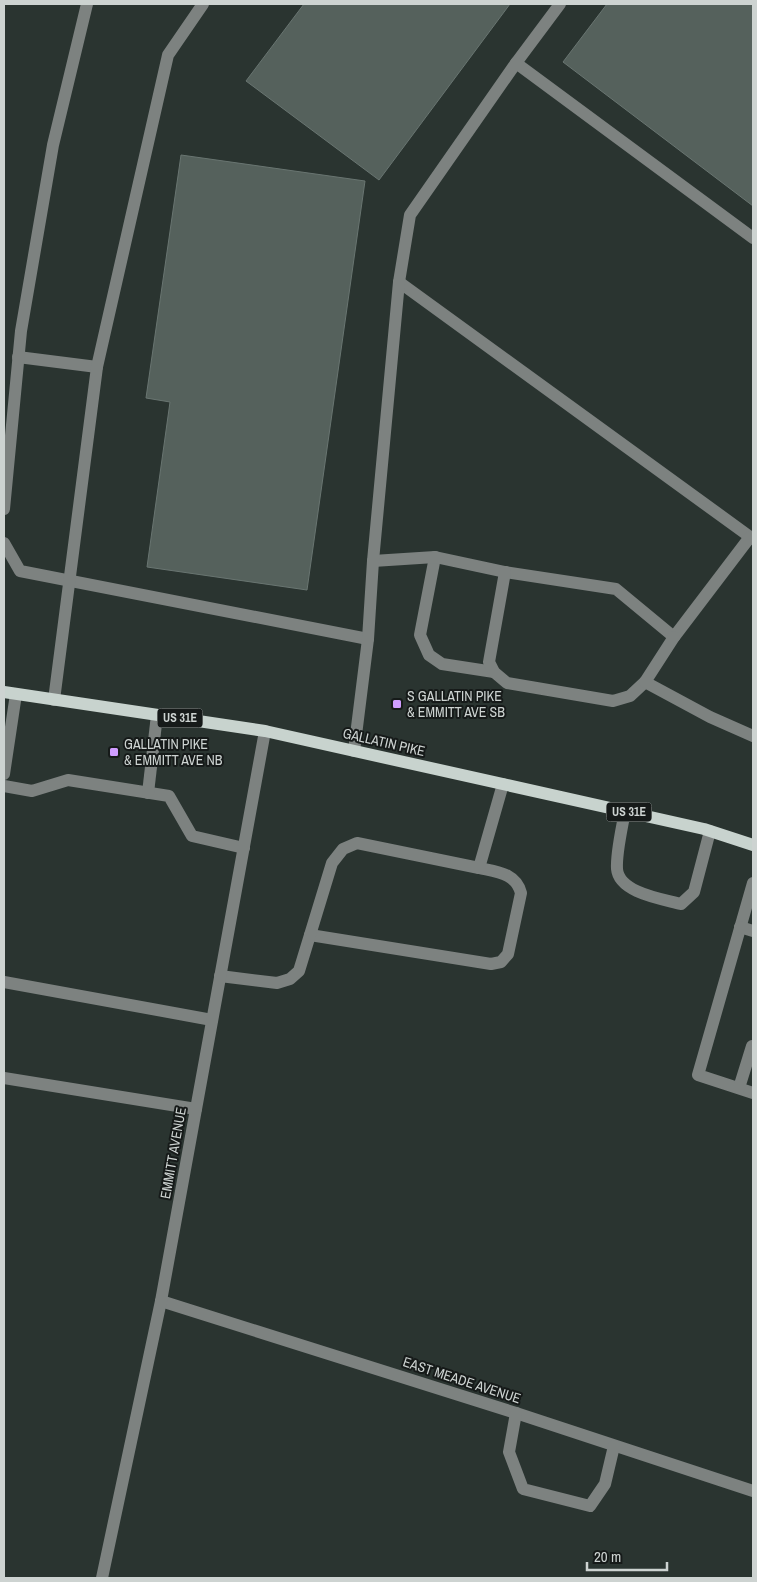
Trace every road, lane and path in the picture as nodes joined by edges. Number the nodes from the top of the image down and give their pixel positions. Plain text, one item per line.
1 (87, 4) edge
2 (202, 4) edge
3 (560, 4) edge
4 (516, 63) junction
5 (753, 238) edge
6 (399, 282) junction
7 (18, 357) junction
8 (97, 367) junction
9 (4, 509) edge
10 (752, 538) edge
11 (4, 543) edge
12 (434, 557) junction
13 (373, 561) junction
14 (506, 572) junction
15 (69, 580) junction
16 (674, 638) junction
17 (368, 639) junction
18 (494, 672) junction
19 (645, 682) junction
20 (10, 693) edge
21 (54, 700) junction
22 (157, 715) junction
23 (265, 731) junction
24 (753, 736) edge
25 (354, 751) junction
26 (4, 774) edge
27 (503, 784) junction
28 (4, 786) edge
29 (148, 793) junction
30 (625, 811) junction
31 (710, 831) junction
32 (753, 845) edge
33 (244, 848) junction
34 (479, 868) junction
35 (753, 883) edge
36 (740, 927) junction
37 (753, 931) edge
38 (310, 935) junction
39 (220, 976) junction
40 (4, 982) edge
41 (212, 1020) junction
42 (752, 1046) dead end
43 (4, 1078) edge
44 (739, 1088) junction
45 (753, 1093) edge
46 (196, 1109) junction
47 (161, 1301) junction
48 (516, 1413) junction
49 (614, 1446) junction
50 (753, 1491) edge
51 (102, 1578) edge

1 - 7 street
2 - 8 street
3 - 4 street
4 - 5 street
4 - 6 street
6 - 10 street
6 - 13 street
7 - 8 street
7 - 9 street
8 - 15 street
10 - 16 street
11 - 15 street
12 - 13 street
12 - 14 street
12 - 18 street
13 - 17 street
14 - 16 street
14 - 18 street
15 - 17 street
15 - 21 street
16 - 19 street
17 - 25 street
18 - 19 street
19 - 24 street
20 - 21 main road, GALLATIN PIKE / US 31E
20 - 26 street
21 - 22 main road, GALLATIN PIKE / US 31E
22 - 23 main road, GALLATIN PIKE / US 31E
22 - 29 street
23 - 25 main road, GALLATIN PIKE / US 31E
23 - 33 street, EMMITT AVENUE
25 - 27 main road, GALLATIN PIKE / US 31E
27 - 30 main road, GALLATIN PIKE / US 31E
27 - 34 street
28 - 29 street
29 - 33 street
30 - 31 main road, GALLATIN PIKE / US 31E
30 - 31 street
31 - 32 main road, GALLATIN PIKE / US 31E
33 - 39 street, EMMITT AVENUE
34 - 38 street
34 - 38 street
35 - 36 street
36 - 37 street
36 - 44 street
38 - 39 street
39 - 41 street, EMMITT AVENUE
40 - 41 street
41 - 46 street, EMMITT AVENUE
42 - 44 street
43 - 46 street
44 - 45 street
46 - 47 street, EMMITT AVENUE
47 - 48 street, EAST MEADE AVENUE
47 - 51 street, EMMITT AVENUE
48 - 49 street, EAST MEADE AVENUE
48 - 49 street
49 - 50 street, EAST MEADE AVENUE

